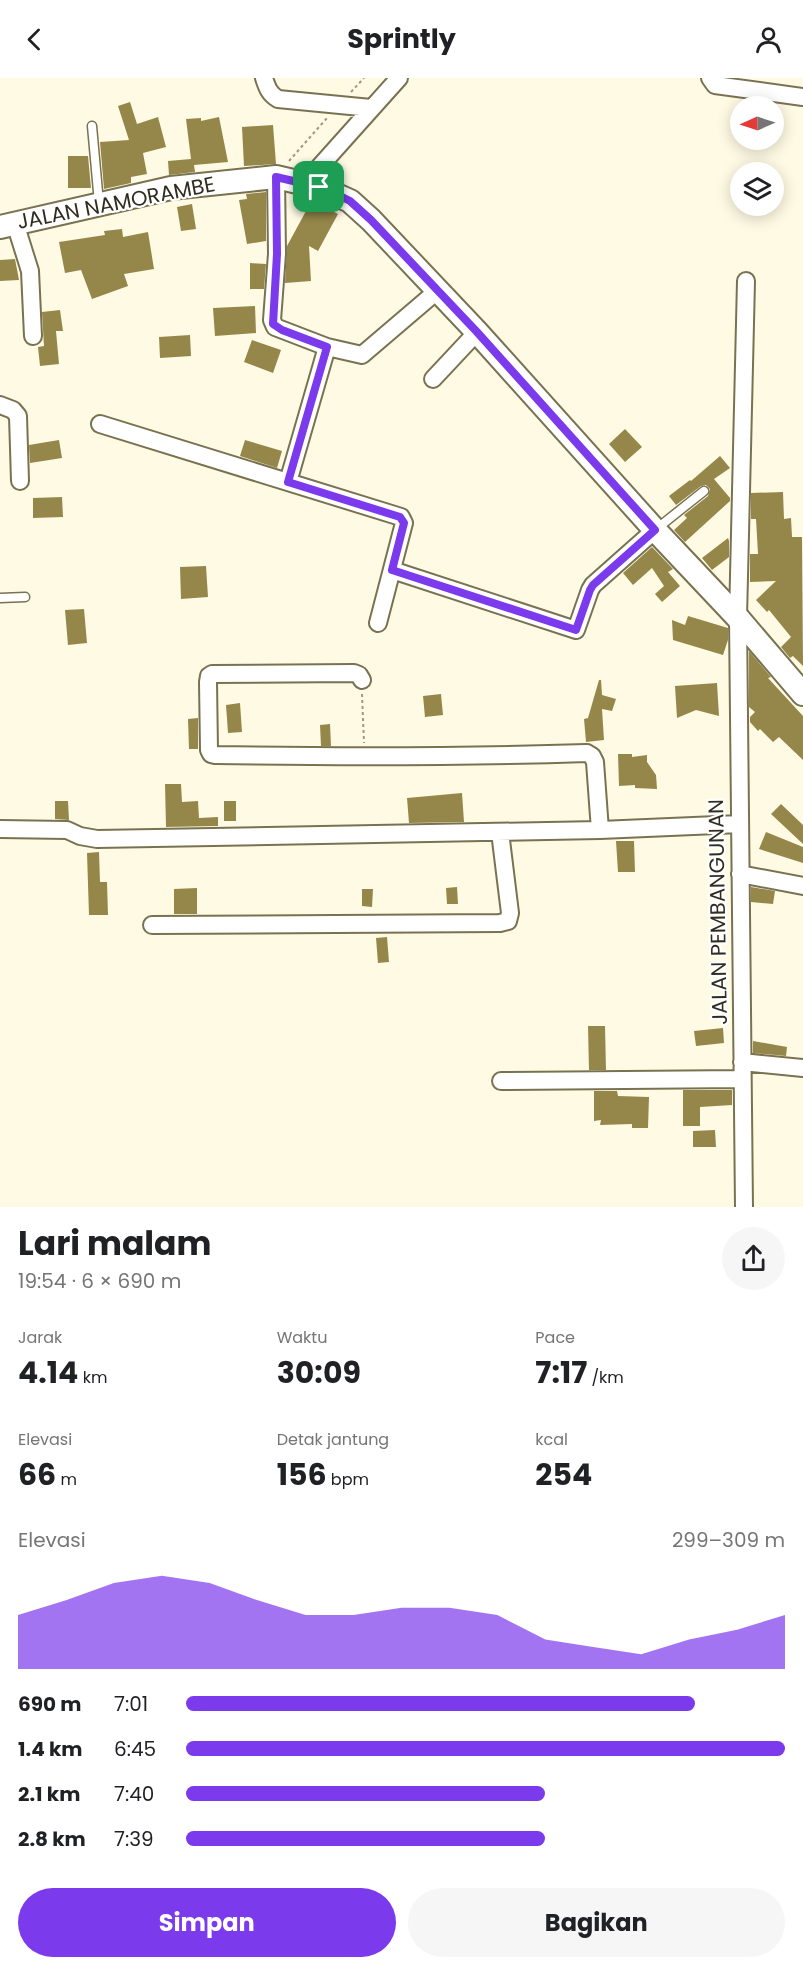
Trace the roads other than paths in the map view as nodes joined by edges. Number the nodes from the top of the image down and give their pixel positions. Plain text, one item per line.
1 (264, 78) edge
2 (399, 78) edge
3 (710, 78) edge
4 (803, 97) edge
5 (371, 108) junction
6 (92, 126) dead end
7 (276, 177) junction
8 (305, 183) junction
9 (99, 204) junction
10 (8, 225) edge
11 (746, 281) dead end
12 (437, 291) junction
13 (477, 332) junction
14 (33, 336) dead end
15 (327, 347) junction
16 (433, 379) dead end
17 (0, 405) edge
18 (100, 424) dead end
19 (20, 481) dead end
20 (288, 482) junction
21 (704, 491) dead end
22 (655, 530) junction
23 (392, 570) junction
24 (26, 597) dead end
25 (0, 598) edge
26 (738, 618) junction
27 (378, 622) dead end
28 (362, 680) road end
29 (803, 694) edge
30 (740, 824) junction
31 (0, 829) edge
32 (600, 830) junction
33 (501, 832) junction
34 (740, 874) junction
35 (803, 886) edge
36 (152, 925) dead end
37 (742, 1062) junction
38 (803, 1068) edge
39 (742, 1079) junction
40 (501, 1081) dead end
41 (744, 1207) edge

1 - 5 street
2 - 5 street
3 - 4 street
5 - 8 street
6 - 9 lane
7 - 8 main road, JALAN NAMORAMBE
7 - 9 main road, JALAN NAMORAMBE
7 - 15 street
8 - 12 main road, JALAN NAMORAMBE
9 - 10 main road, JALAN NAMORAMBE
10 - 14 street
11 - 26 street, JALAN PEMBANGUNAN
12 - 13 main road, JALAN NAMORAMBE
12 - 15 street
13 - 16 street
13 - 22 main road, JALAN NAMORAMBE
15 - 20 street
17 - 19 street
18 - 20 street
20 - 23 street
21 - 22 lane
22 - 23 street
22 - 26 main road, JALAN NAMORAMBE
23 - 27 street
24 - 25 lane
26 - 29 main road, JALAN NAMORAMBE
26 - 30 street, JALAN PEMBANGUNAN
28 - 32 street
30 - 32 street
30 - 34 street, JALAN PEMBANGUNAN
31 - 33 street
32 - 33 street
33 - 36 street
34 - 35 street
34 - 37 street, JALAN PEMBANGUNAN
37 - 38 street
37 - 39 street, JALAN PEMBANGUNAN
39 - 40 street
39 - 41 street, JALAN PEMBANGUNAN

